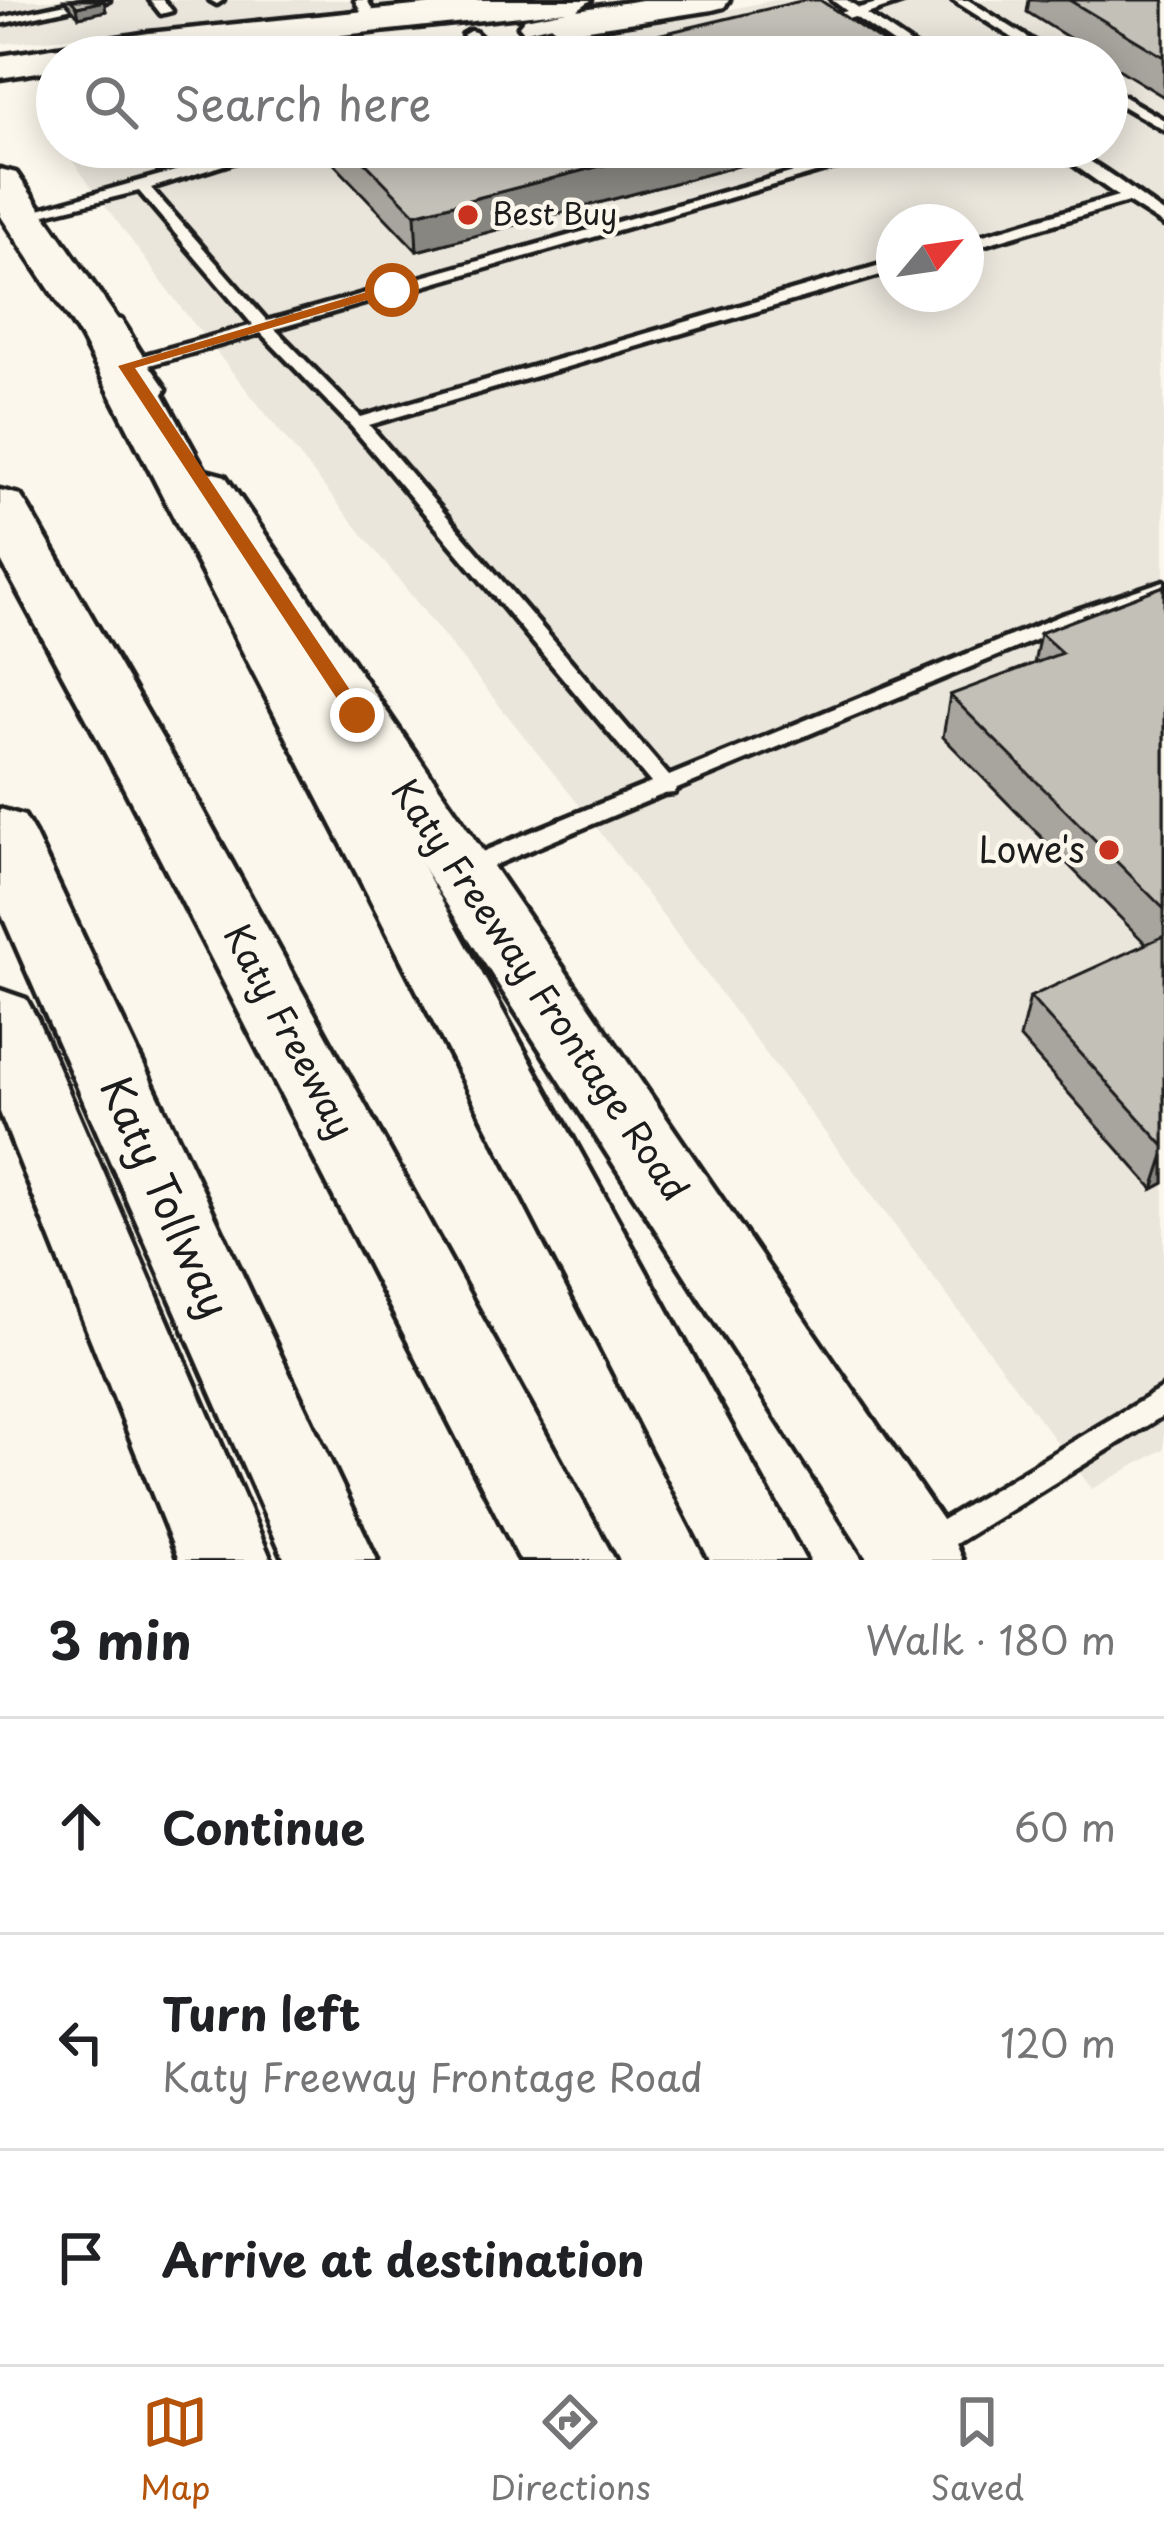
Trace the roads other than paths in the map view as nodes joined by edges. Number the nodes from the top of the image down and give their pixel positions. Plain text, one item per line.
1 (43, 0) edge
2 (103, 0) edge
3 (574, 0) edge
4 (712, 0) edge
5 (838, 0) edge
6 (902, 0) edge
7 (959, 0) edge
8 (367, 11) edge
9 (856, 12) junction
10 (1, 15) edge
11 (806, 27) edge
12 (197, 36) edge
13 (532, 36) edge
14 (892, 36) edge
15 (1018, 36) edge
16 (36, 61) edge
17 (0, 67) edge
18 (36, 88) edge
19 (0, 96) edge
20 (1128, 104) edge
21 (1164, 126) edge
22 (189, 168) edge
23 (207, 168) edge
24 (823, 168) edge
25 (1087, 168) edge
26 (194, 172) junction
27 (142, 186) junction
28 (1130, 197) junction
29 (9, 198) edge
30 (1164, 220) edge
31 (984, 239) edge
32 (876, 271) edge
33 (262, 326) junction
34 (114, 348) junction
35 (358, 423) junction
36 (0, 507) edge
37 (1164, 587) edge
38 (667, 788) junction
39 (0, 833) edge
40 (460, 871) junction
41 (0, 1019) edge
42 (1164, 1400) edge
43 (915, 1557) edge
44 (225, 1560) edge
45 (331, 1560) edge
46 (569, 1560) edge
47 (759, 1560) edge

1 - 10 lane
2 - 10 lane
3 - 8 street
4 - 13 street
5 - 9 lane
6 - 9 lane
7 - 15 lane
8 - 12 street
9 - 11 lane
9 - 14 lane
16 - 17 street
18 - 19 street
20 - 21 lane
22 - 26 lane
23 - 26 lane
24 - 33 lane
25 - 28 lane
26 - 27 lane
27 - 29 lane
27 - 33 lane
28 - 30 lane
28 - 31 lane
29 - 34 main road, Katy Freeway Frontage Road
32 - 35 lane
33 - 34 lane
33 - 35 lane
34 - 40 main road, Katy Freeway Frontage Road
34 - 47 highway
35 - 38 lane
36 - 46 highway, Katy Freeway
37 - 38 lane
38 - 40 lane
39 - 45 highway, Katy Tollway
40 - 43 main road, Katy Freeway Frontage Road
41 - 44 highway
42 - 43 lane

